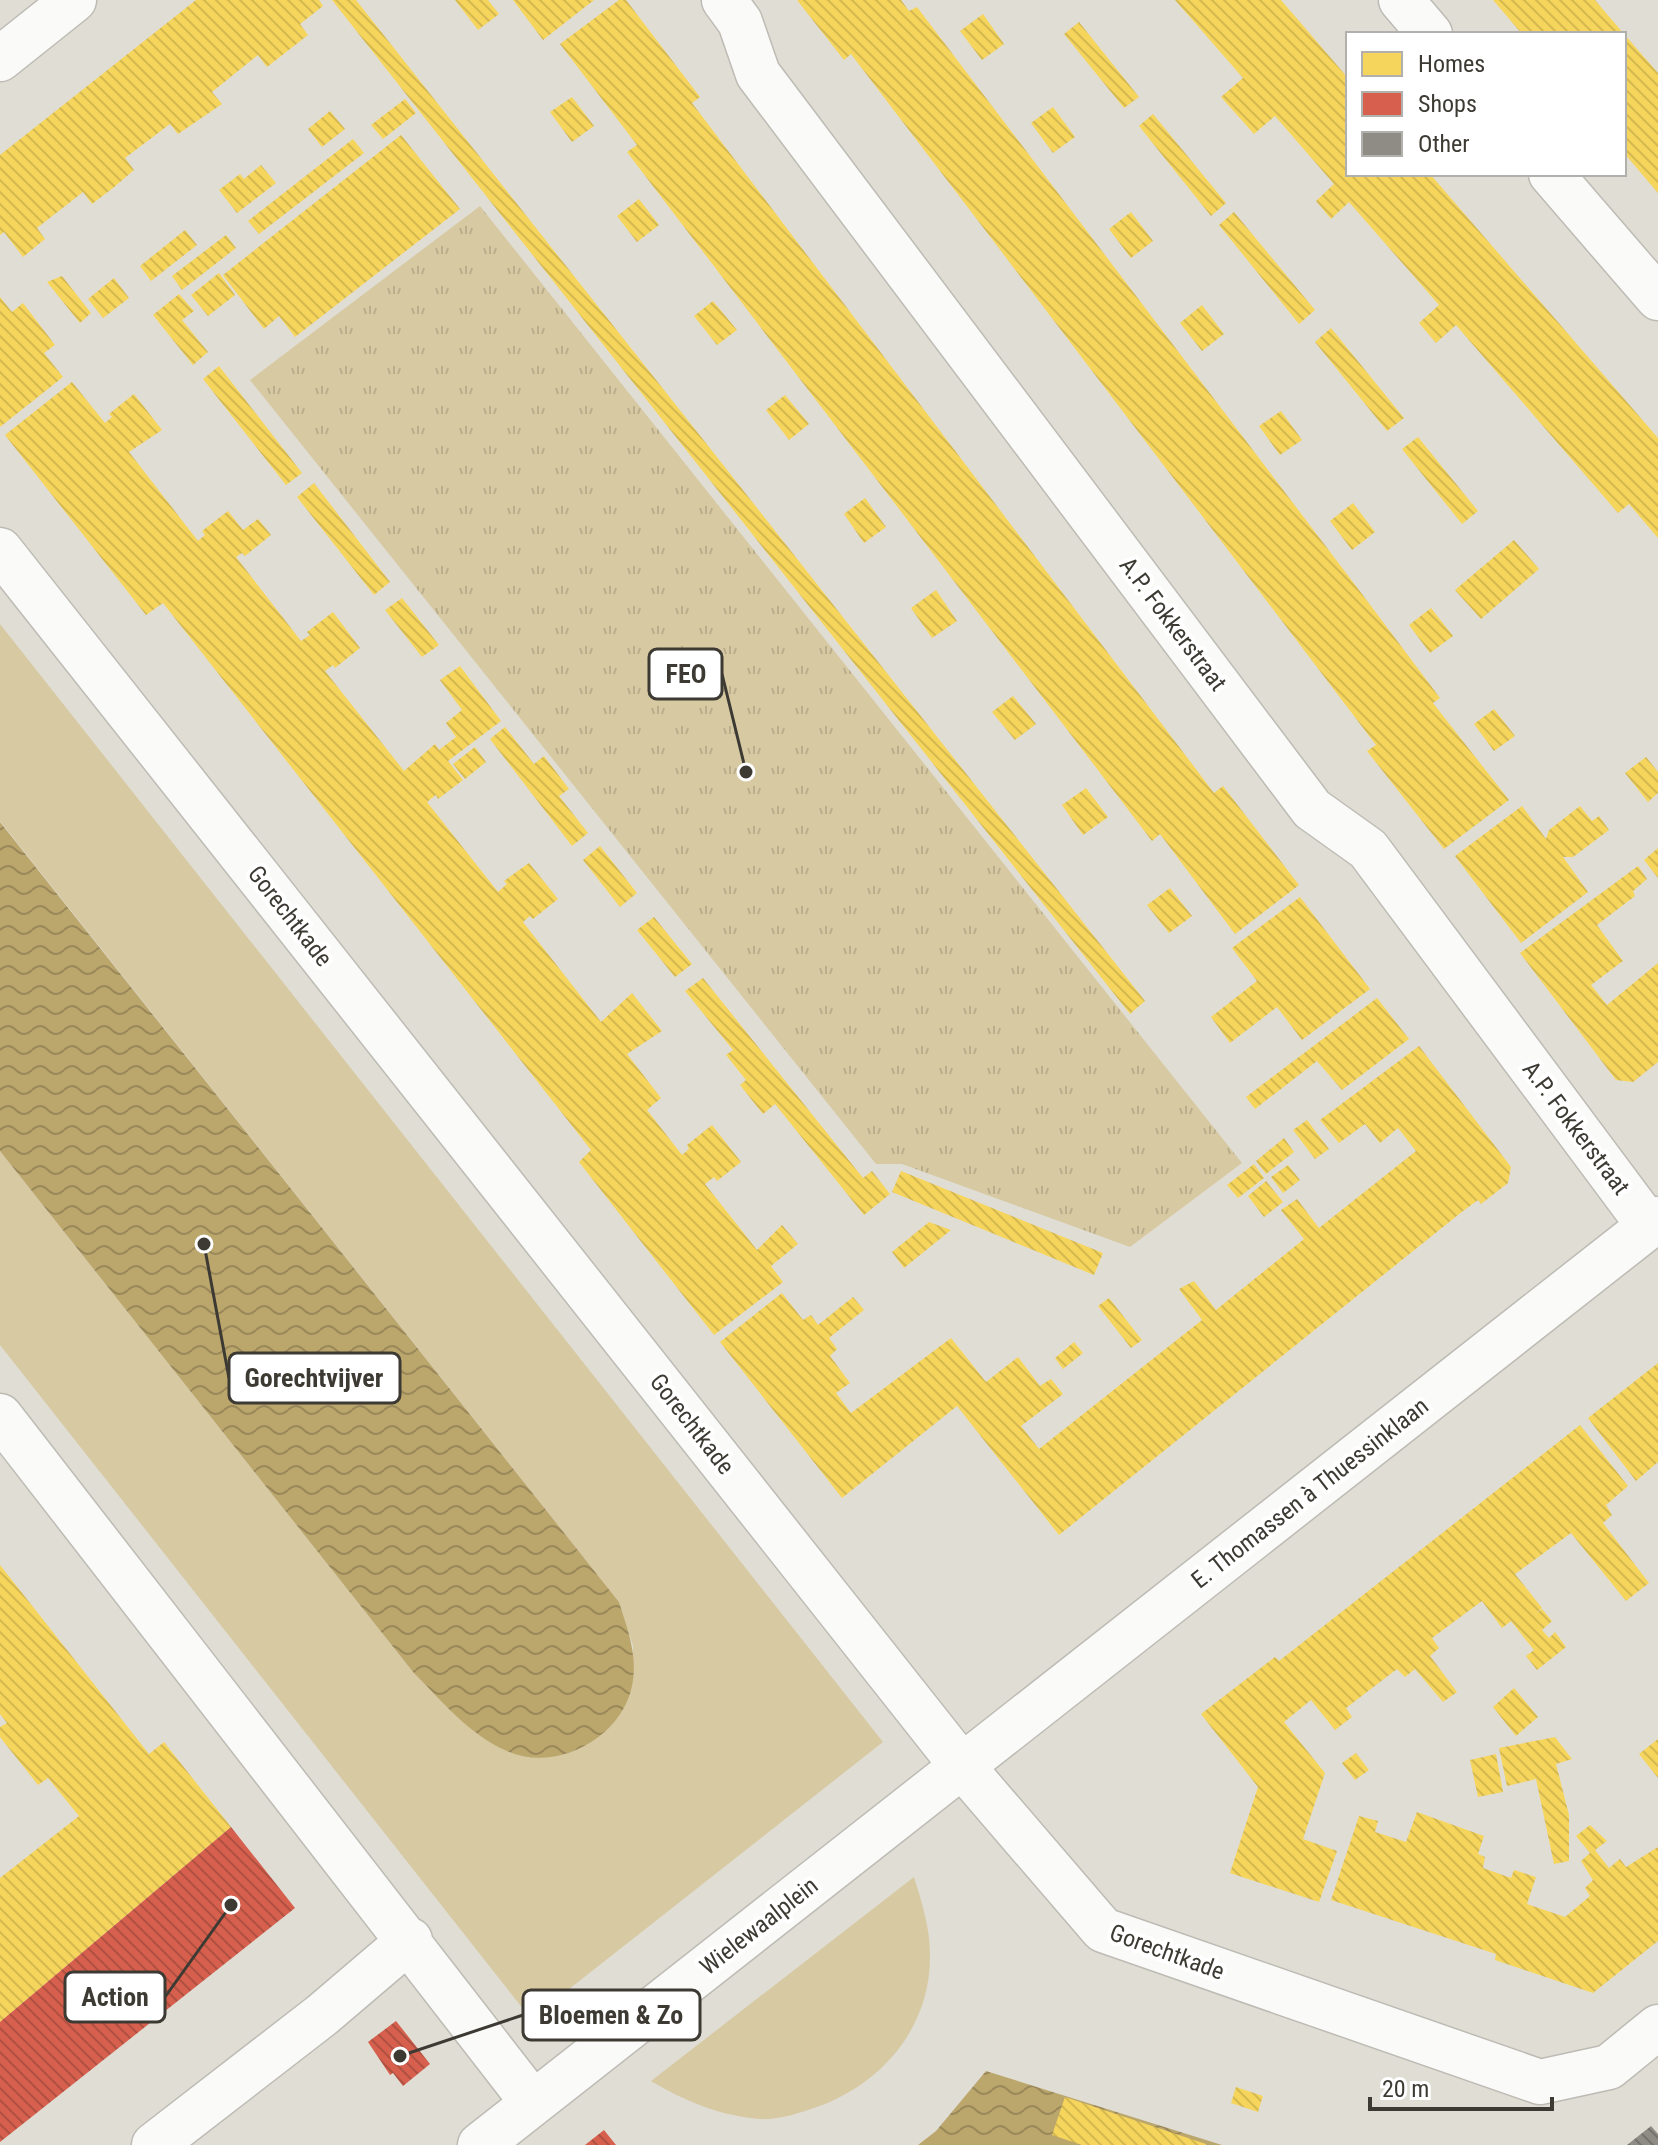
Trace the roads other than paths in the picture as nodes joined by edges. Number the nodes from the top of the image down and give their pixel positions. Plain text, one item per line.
1 (74, 0) edge
2 (724, 0) edge
3 (1401, 0) edge
4 (1428, 32) edge
5 (0, 59) edge
6 (1553, 176) edge
7 (1658, 298) edge
8 (0, 550) edge
9 (1654, 1223) edge
10 (0, 1416) edge
11 (962, 1766) junction
12 (410, 1940) junction
13 (1658, 2027) edge
14 (533, 2103) junction
15 (154, 2145) edge
16 (480, 2145) edge

1 - 5 street
2 - 9 street, A.P. Fokkerstraat
3 - 4 street
6 - 7 street
8 - 11 street, Gorechtkade
9 - 11 street, E. Thomassen à Thuessinklaan
10 - 12 street
11 - 13 street, Gorechtkade
11 - 14 street, Wielewaalplein
12 - 14 street
12 - 15 street
14 - 16 street, Wielewaalplein

